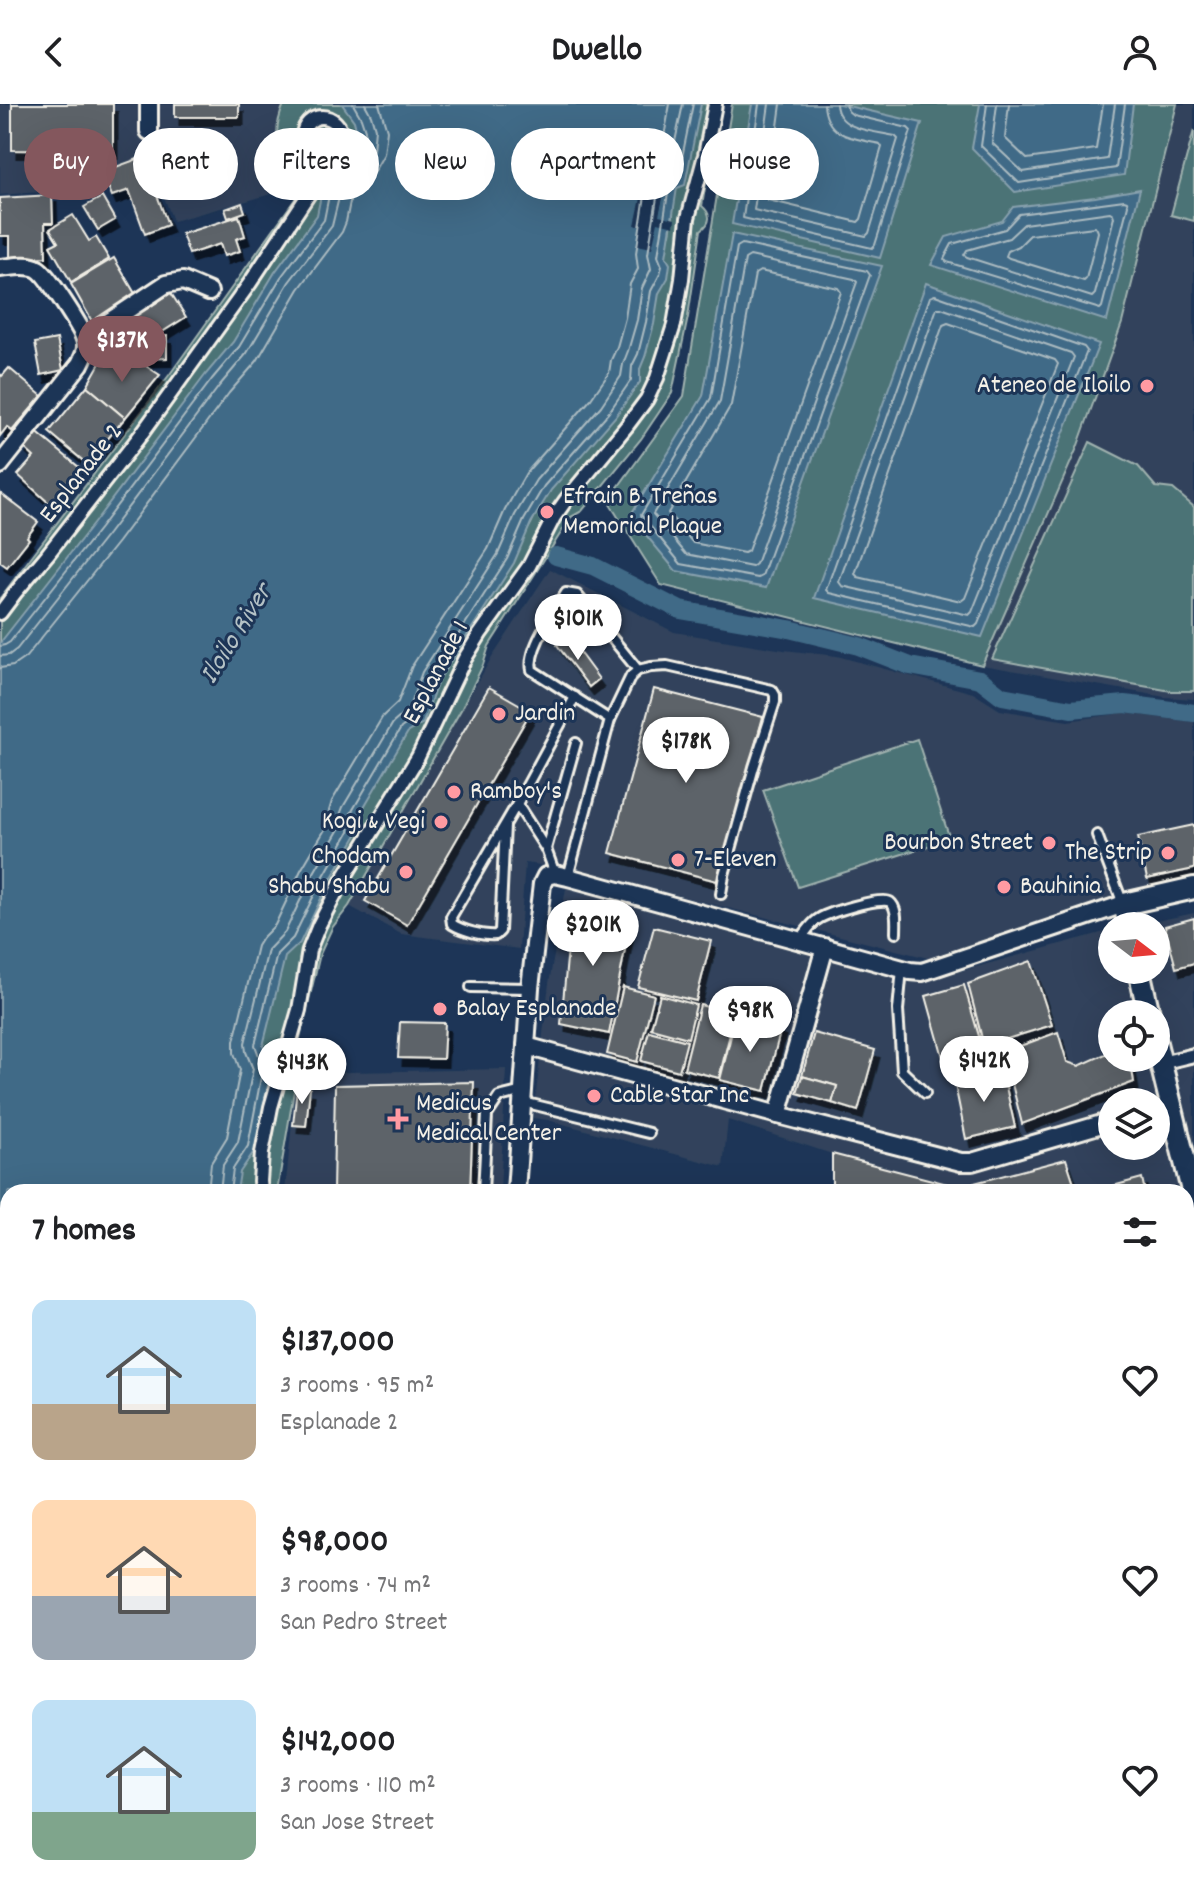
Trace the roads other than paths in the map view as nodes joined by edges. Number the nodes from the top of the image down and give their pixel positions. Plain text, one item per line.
1 (149, 104) edge
2 (321, 104) edge
3 (715, 104) edge
4 (327, 117) junction
5 (149, 128) edge
6 (306, 128) edge
7 (338, 128) edge
8 (305, 200) edge
9 (0, 268) edge
10 (209, 292) dead end
11 (85, 338) junction
12 (0, 465) edge
13 (0, 613) edge
14 (638, 670) junction
15 (575, 697) junction
16 (610, 720) junction
17 (576, 743) dead end
18 (517, 804) junction
19 (505, 825) junction
20 (1097, 835) dead end
21 (546, 849) junction
22 (561, 875) junction
23 (1194, 888) edge
24 (721, 894) dead end
25 (1124, 904) junction
26 (1126, 912) edge
27 (896, 933) dead end
28 (799, 940) junction
29 (825, 947) junction
30 (902, 968) junction
31 (471, 987) dead end
32 (530, 988) junction
33 (526, 1046) junction
34 (1170, 1054) edge
35 (1194, 1055) edge
36 (925, 1093) dead end
37 (523, 1096) junction
38 (778, 1115) junction
39 (1098, 1125) edge
40 (1170, 1127) edge
41 (649, 1133) dead end
42 (260, 1184) edge
43 (483, 1184) edge
44 (517, 1184) edge
45 (1189, 1184) edge

1 - 5 street
2 - 4 street, Esplanade 2
3 - 42 street, Esplanade 1
4 - 6 street
4 - 7 street, Esplanade 2
8 - 13 street, Esplanade 2
9 - 11 street
10 - 11 street
11 - 12 street
14 - 15 lane
14 - 16 lane
14 - 24 lane
15 - 16 lane
15 - 18 lane
16 - 22 lane
17 - 21 lane
18 - 19 lane
18 - 21 lane
19 - 19 lane
20 - 25 lane
21 - 22 lane
22 - 28 street
22 - 32 street
23 - 25 street
25 - 26 street
25 - 30 street
27 - 28 lane
28 - 29 street
29 - 30 street
29 - 38 street
30 - 36 lane
31 - 32 lane
32 - 33 street
33 - 37 street
33 - 38 street
34 - 35 street
37 - 41 lane
37 - 43 lane
37 - 44 street
38 - 39 street
40 - 45 street

